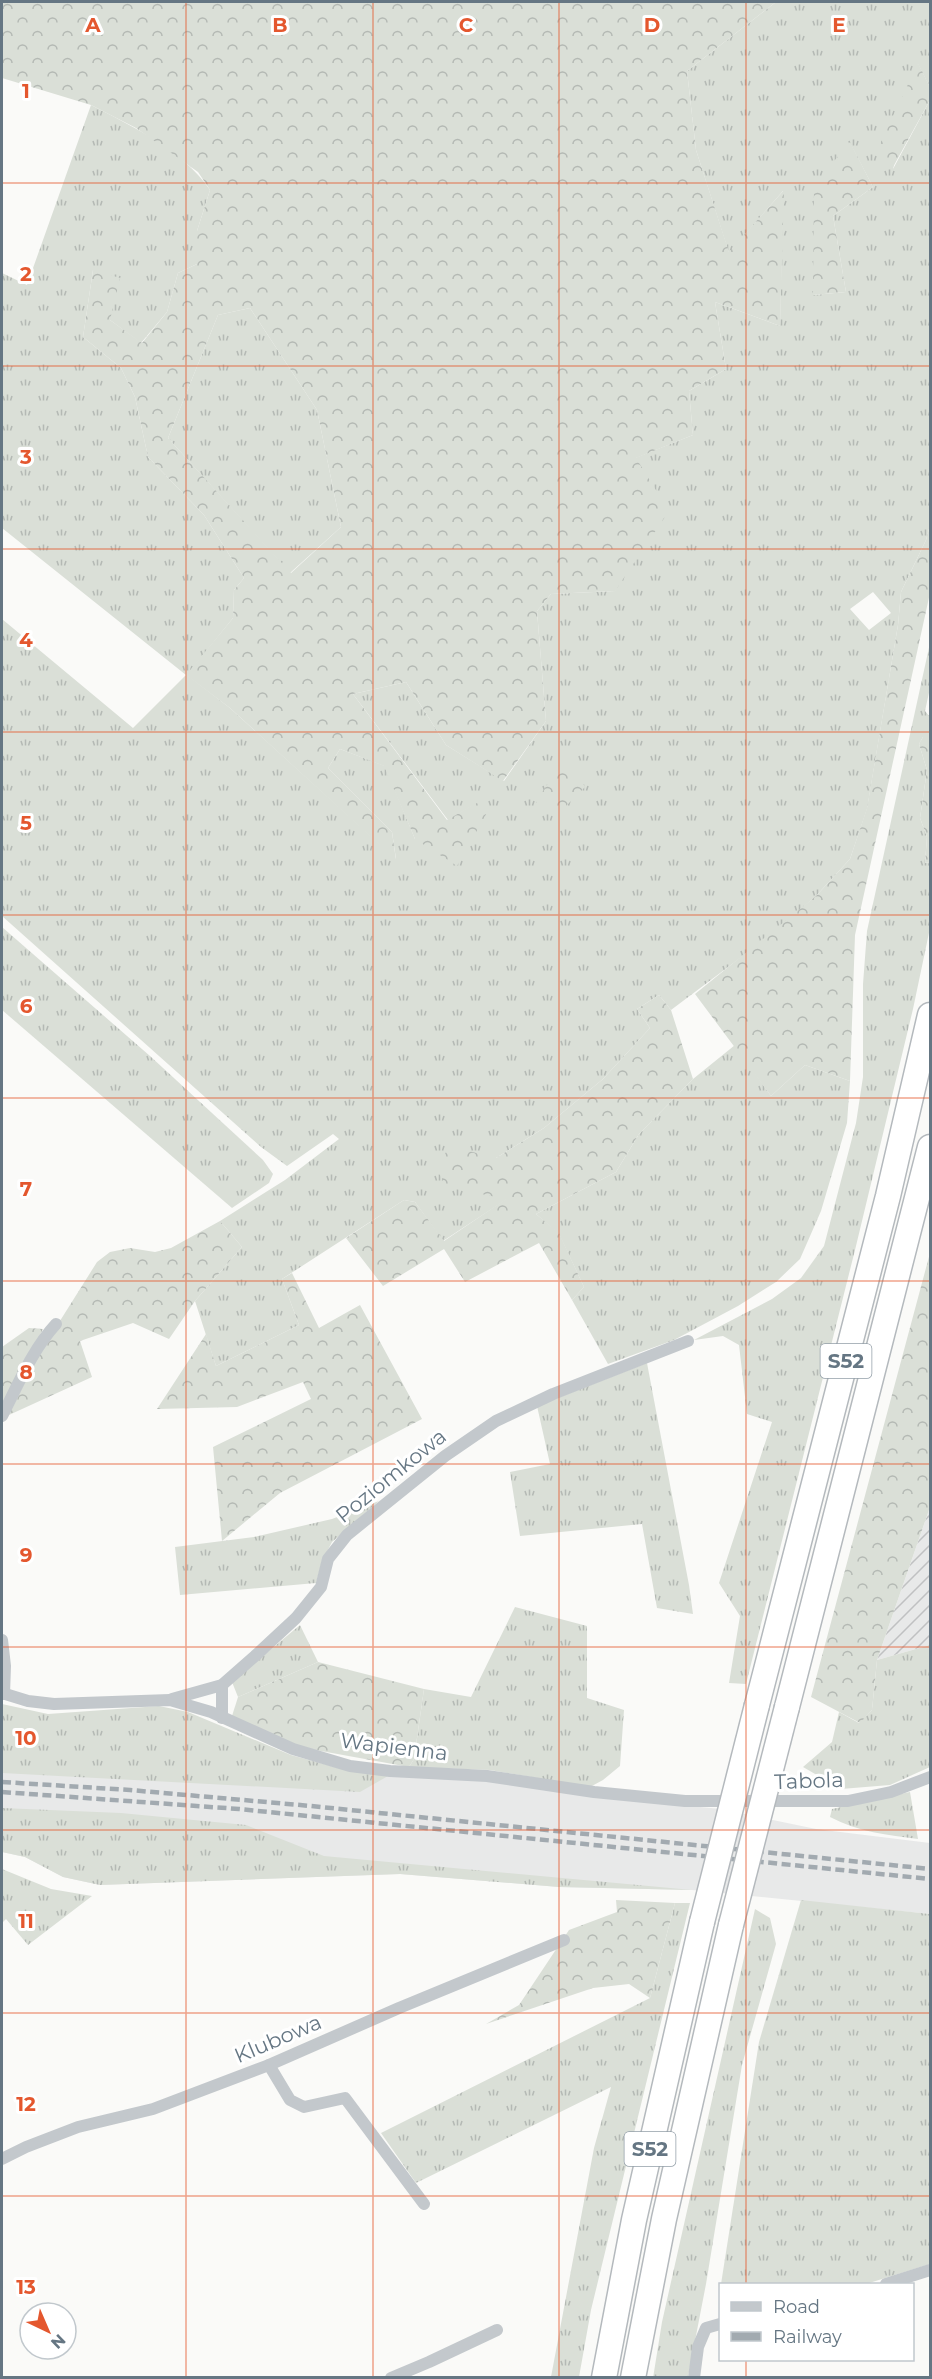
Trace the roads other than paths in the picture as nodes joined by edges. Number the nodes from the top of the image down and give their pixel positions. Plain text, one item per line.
1 (930, 1015) edge
2 (930, 1146) edge
3 (56, 1324) dead end
4 (688, 1341) dead end
5 (2, 1416) edge
6 (2, 1640) edge
7 (222, 1685) junction
8 (3, 1694) edge
9 (170, 1700) junction
10 (222, 1718) junction
11 (930, 1778) edge
12 (685, 1801) joint
13 (564, 1940) dead end
14 (269, 2065) junction
15 (2, 2159) edge
16 (424, 2204) dead end
17 (930, 2270) edge
18 (889, 2283) edge
19 (719, 2324) edge
20 (497, 2330) dead end
21 (391, 2378) edge
22 (604, 2378) edge
23 (633, 2378) edge
24 (694, 2378) edge

1 - 22 highway, S52, bridge
2 - 23 highway, S52, bridge
3 - 5 street
4 - 7 street, Poziomkowa
6 - 8 street
7 - 9 street, Poziomkowa
7 - 10 street
8 - 9 street, Wapienna
9 - 10 street, Wapienna
10 - 12 street, Wapienna
11 - 12 street, Tabola
13 - 14 street, Klubowa
14 - 15 street, Klubowa
14 - 16 street
17 - 18 street
19 - 24 street
20 - 21 street

